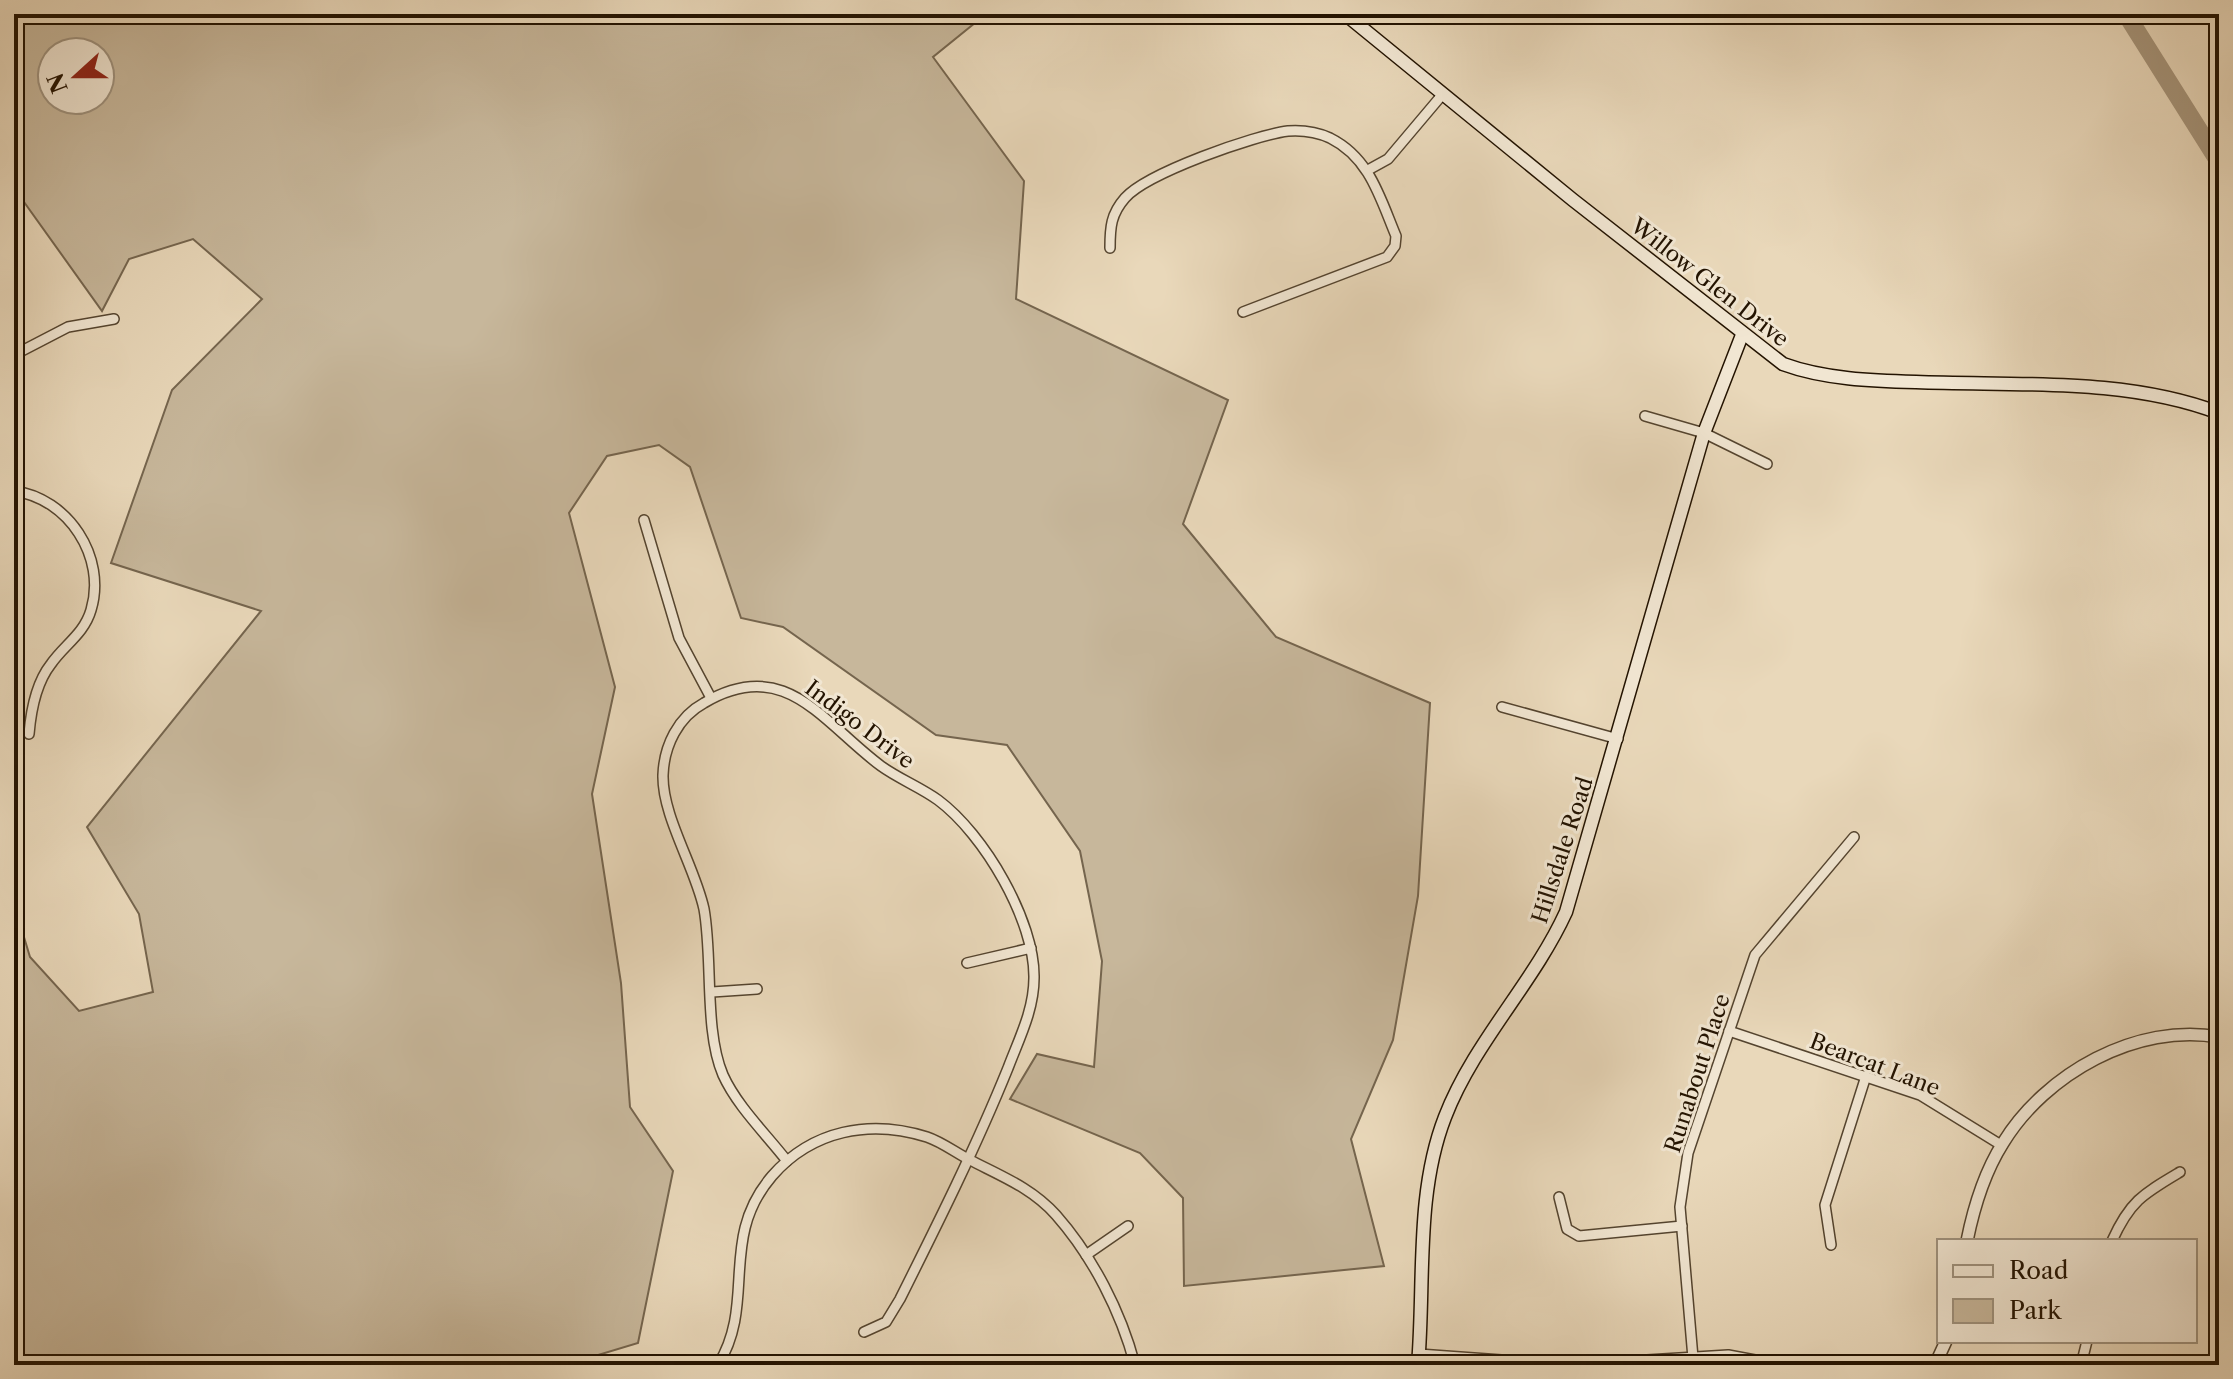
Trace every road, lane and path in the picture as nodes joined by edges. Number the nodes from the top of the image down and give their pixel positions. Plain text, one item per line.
1 (1345, 14) edge
2 (1442, 95) junction
3 (1368, 170) junction
4 (1110, 248) dead end
5 (1243, 312) dead end
6 (114, 319) dead end
7 (1742, 335) junction
8 (14, 355) edge
9 (2219, 413) edge
10 (1645, 416) dead end
11 (1704, 433) junction
12 (1767, 464) dead end
13 (14, 491) edge
14 (644, 520) dead end
15 (711, 698) junction
16 (1502, 707) dead end
17 (29, 734) dead end
18 (1618, 739) junction
19 (1854, 837) dead end
20 (1031, 948) junction
21 (967, 963) dead end
22 (757, 989) dead end
23 (712, 992) junction
24 (1729, 1031) junction
25 (2219, 1037) edge
26 (1866, 1076) junction
27 (2001, 1145) junction
28 (968, 1159) junction
29 (787, 1161) junction
30 (2180, 1172) dead end
31 (1559, 1197) dead end
32 (1128, 1226) dead end
33 (1682, 1226) junction
34 (1967, 1239) edge
35 (2113, 1239) edge
36 (1831, 1245) dead end
37 (1086, 1255) junction
38 (864, 1332) dead end
39 (1946, 1343) edge
40 (2086, 1343) edge
41 (1693, 1358) junction
42 (1418, 1360) edge
43 (1942, 1363) edge
44 (1524, 1364) edge
45 (718, 1365) edge
46 (1135, 1365) edge
47 (1556, 1365) edge
48 (1582, 1365) edge
49 (1776, 1365) edge
50 (2081, 1365) edge

1 - 2 main road, Willow Glen Drive
2 - 3 street
2 - 7 main road, Willow Glen Drive
3 - 4 street
3 - 5 street
6 - 8 street
7 - 9 main road, Willow Glen Drive
7 - 11 main road, Hillsdale Road
10 - 11 street
11 - 12 street
11 - 18 main road, Hillsdale Road
13 - 17 street
14 - 15 street
15 - 20 street, Indigo Drive
15 - 23 street, Indigo Drive
16 - 18 street
18 - 42 main road, Hillsdale Road
19 - 24 street, Runabout Place
20 - 21 street
20 - 28 street, Indigo Drive
22 - 23 street
23 - 29 street, Indigo Drive
24 - 26 street, Bearcat Lane
24 - 33 street, Runabout Place
25 - 27 street
26 - 27 street, Bearcat Lane
26 - 36 street
27 - 34 street
28 - 29 street
28 - 37 street
28 - 38 street, Indigo Drive
29 - 45 street
30 - 35 street
31 - 33 street
32 - 37 street
33 - 41 street, Runabout Place
37 - 46 street
39 - 43 street
40 - 50 street
41 - 48 street
41 - 49 street
42 - 44 street
44 - 47 street

